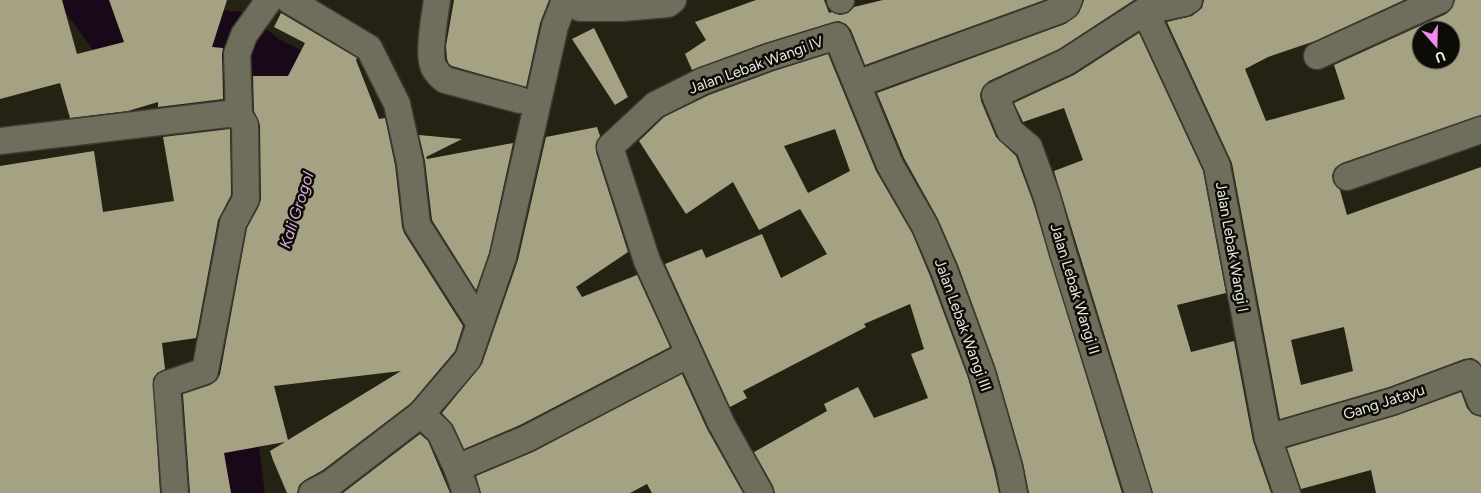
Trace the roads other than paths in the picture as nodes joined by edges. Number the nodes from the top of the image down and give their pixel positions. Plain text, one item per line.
1 (269, 0) edge
2 (289, 0) edge
3 (437, 0) edge
4 (673, 0) edge
5 (1069, 0) edge
6 (1189, 0) edge
7 (1440, 0) edge
8 (579, 3) edge
9 (1145, 11) junction
10 (1317, 56) dead end
11 (857, 84) junction
12 (520, 100) dead end
13 (239, 115) junction
14 (1481, 130) edge
15 (0, 141) edge
16 (1347, 176) dead end
17 (480, 324) junction
18 (689, 354) junction
19 (1475, 371) edge
20 (1481, 402) edge
21 (421, 414) junction
22 (1268, 438) junction
23 (457, 468) junction
24 (175, 493) edge
25 (312, 493) edge
26 (466, 493) edge
27 (760, 493) edge
28 (1014, 493) edge
29 (1138, 493) edge
30 (1287, 493) edge

1 - 13 street
2 - 17 street
3 - 12 street
4 - 8 street
5 - 11 street
6 - 9 street
7 - 10 street
8 - 17 street
9 - 22 street, Jalan Lebak Wangi I
9 - 29 street, Jalan Lebak Wangi II
11 - 18 street, Jalan Lebak Wangi IV
11 - 28 street, Jalan Lebak Wangi III
13 - 15 street
13 - 24 street
14 - 16 street
17 - 21 street
18 - 23 street
18 - 27 street, Jalan Lebak Wangi IV
19 - 20 street, Gang Jatayu
19 - 22 street, Gang Jatayu
21 - 23 street
21 - 25 street
22 - 30 street, Jalan Lebak Wangi I
23 - 26 street

